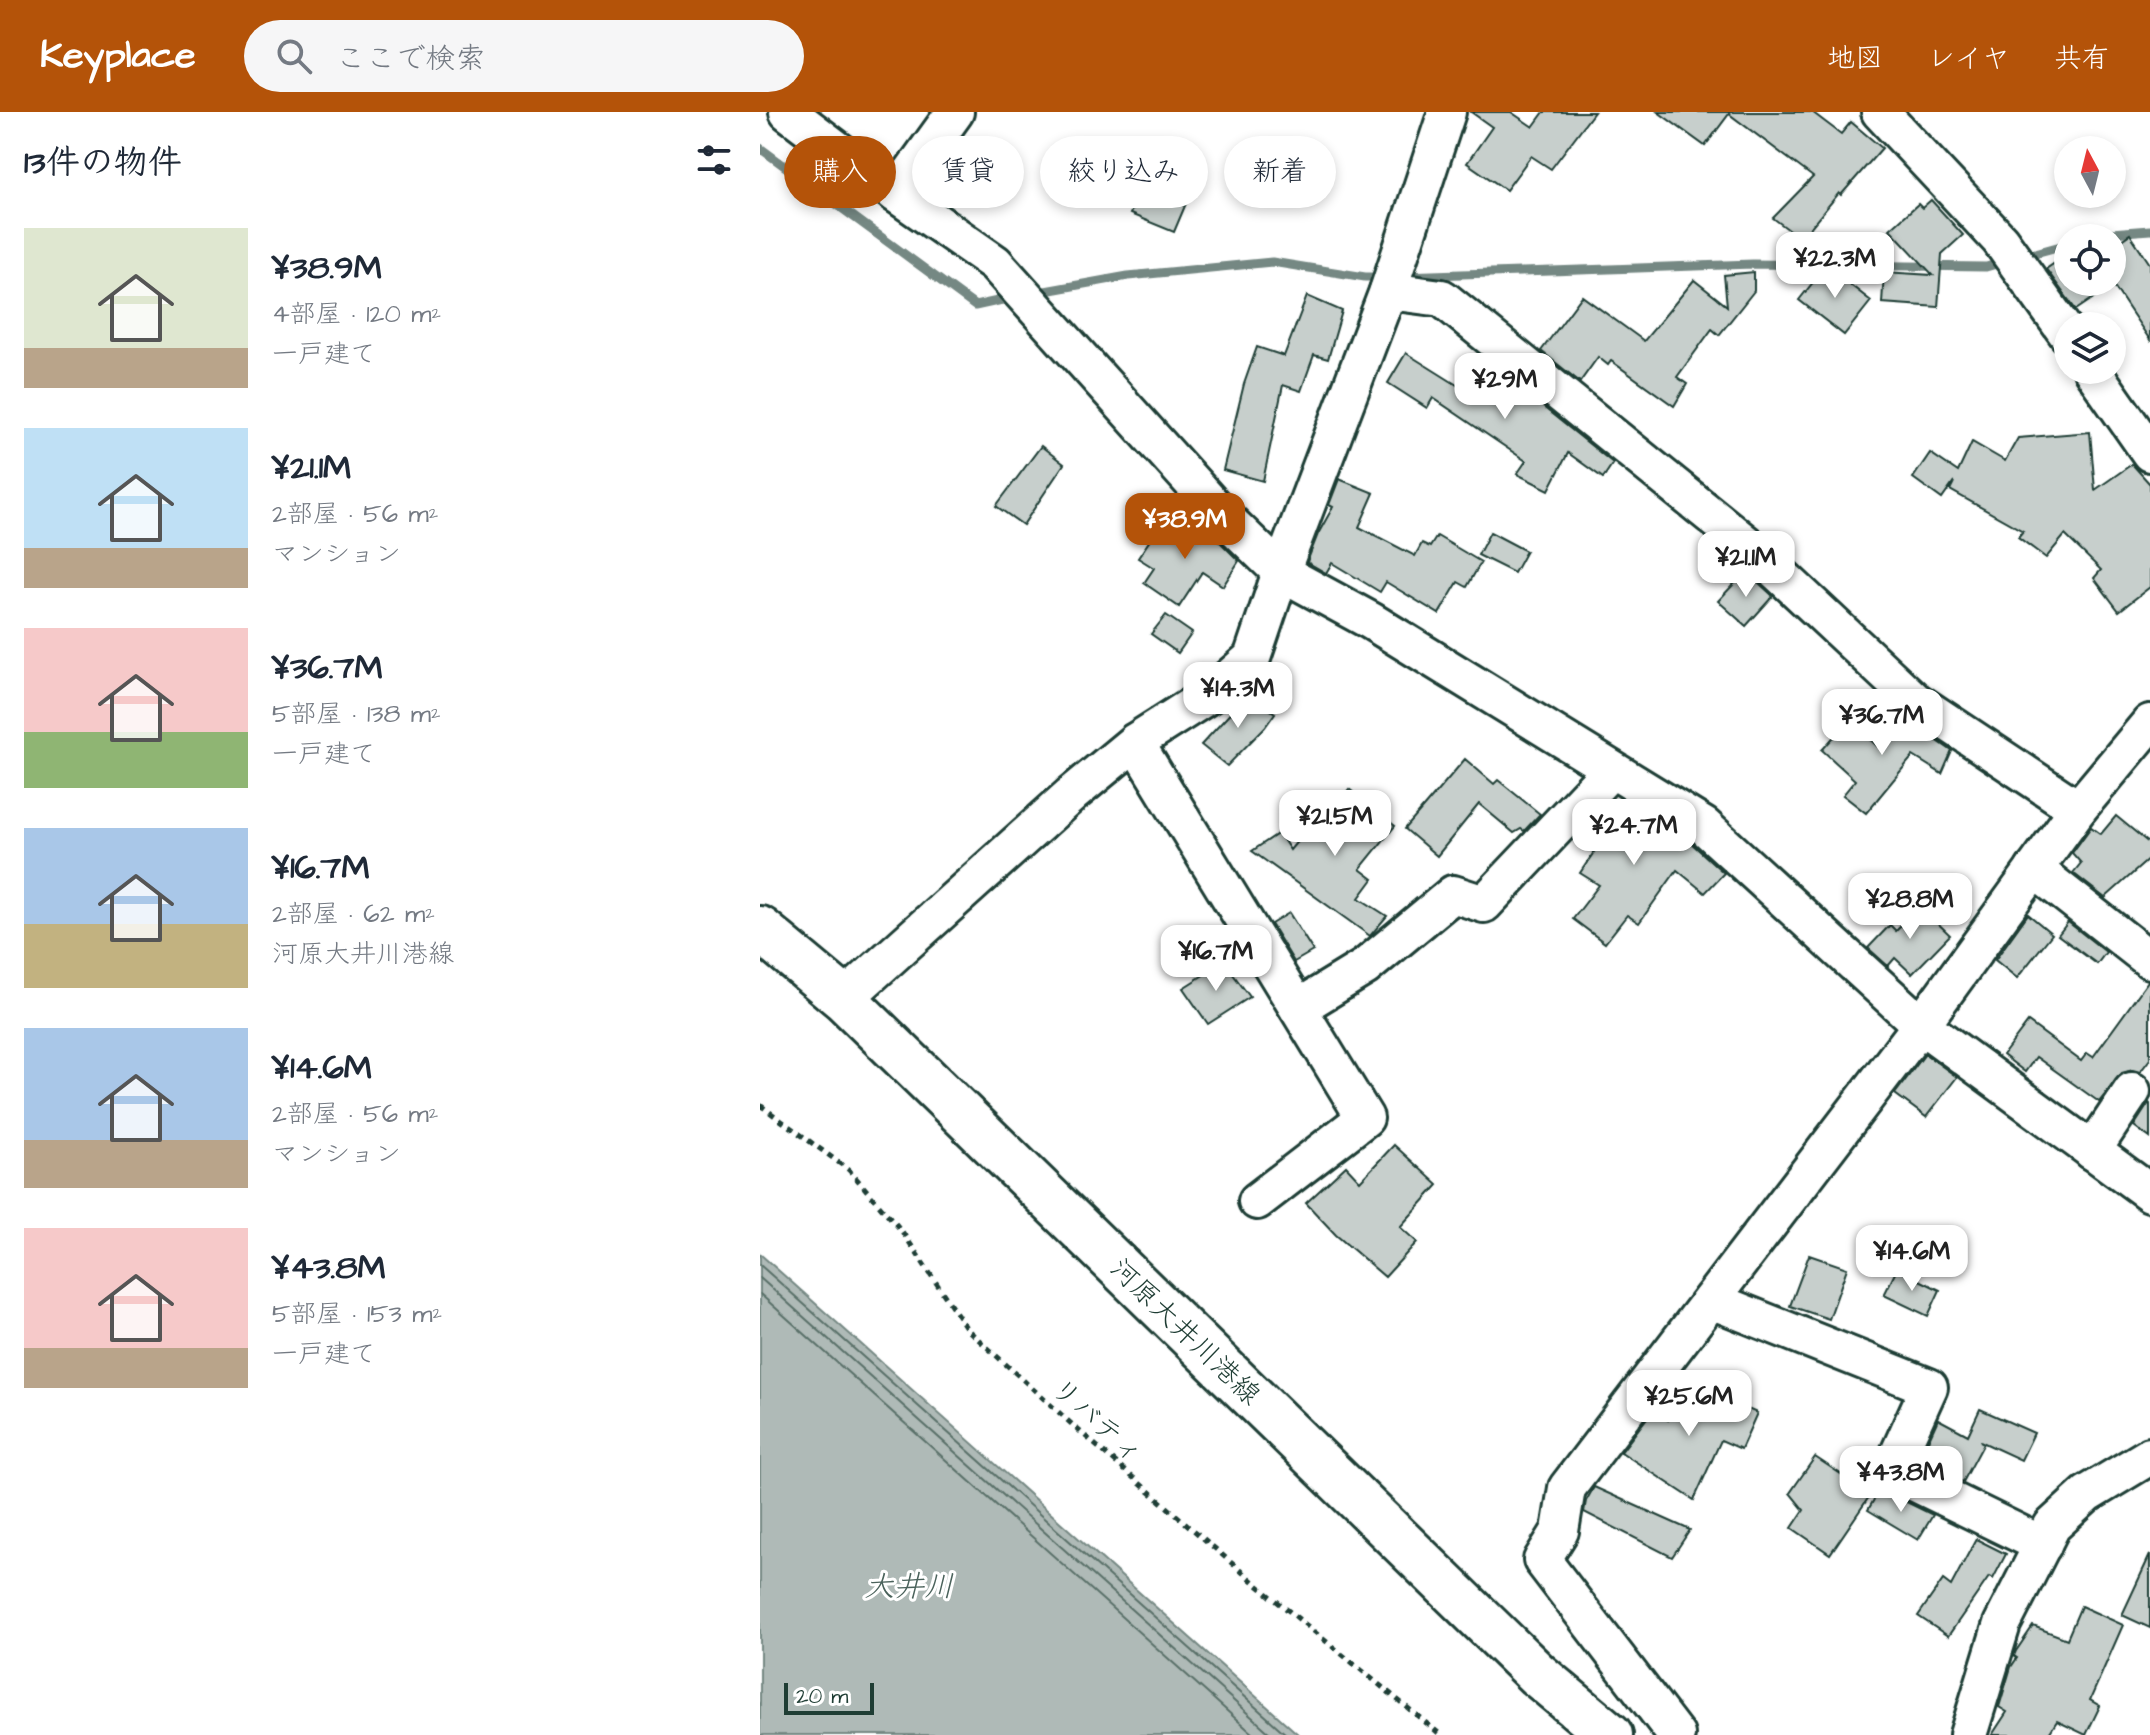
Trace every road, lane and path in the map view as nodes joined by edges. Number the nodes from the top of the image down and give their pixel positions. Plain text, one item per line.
1 (788, 112) edge
2 (955, 112) edge
3 (1447, 112) edge
4 (1880, 112) edge
5 (820, 136) edge
6 (896, 194) joint
7 (1392, 277) junction
8 (2054, 315) edge
9 (2102, 384) edge
10 (2150, 453) edge
11 (1281, 572) junction
12 (2150, 723) edge
13 (1135, 742) junction
14 (1611, 770) junction
15 (2078, 809) junction
16 (2034, 869) junction
17 (760, 929) edge
18 (2150, 960) edge
19 (844, 999) junction
20 (1298, 1008) junction
21 (1921, 1025) junction
22 (2132, 1091) dead end
23 (760, 1105) edge
24 (2092, 1151) junction
25 (2150, 1193) edge
26 (1257, 1201) dead end
27 (1711, 1300) junction
28 (2150, 1456) edge
29 (2043, 1545) junction
30 (1441, 1735) edge
31 (1610, 1735) edge
32 (1676, 1735) edge
33 (1968, 1735) edge

1 - 5 street
2 - 6 street
3 - 7 street
4 - 8 street
6 - 11 street
7 - 11 street
7 - 15 street
9 - 10 street
11 - 13 street
11 - 14 street
12 - 15 street
13 - 19 street
13 - 20 street
14 - 20 street
14 - 21 street
15 - 16 street
16 - 18 street
16 - 21 street
17 - 19 main road, 河原大井川港線
19 - 31 main road, 河原大井川港線
20 - 26 street
21 - 24 street
21 - 27 street
22 - 24 street
23 - 30 path, リバティ
24 - 25 street
27 - 29 street
27 - 32 street
28 - 29 street
29 - 33 street

